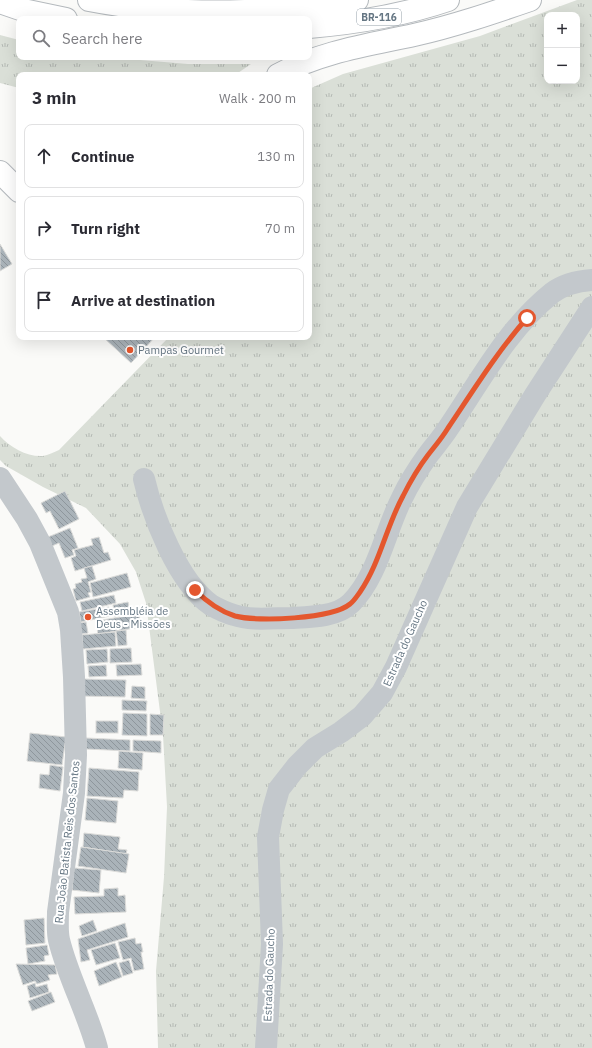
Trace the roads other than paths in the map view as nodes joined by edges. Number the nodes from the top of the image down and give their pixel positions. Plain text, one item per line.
1 (89, 0) edge
2 (357, 0) edge
3 (448, 0) edge
4 (530, 0) edge
5 (0, 2) edge
6 (52, 16) edge
7 (312, 27) edge
8 (312, 60) edge
9 (312, 60) edge
10 (284, 72) edge
11 (0, 172) edge
12 (16, 188) edge
13 (592, 280) edge
14 (592, 307) edge
15 (0, 478) edge
16 (144, 479) dead end
17 (97, 1048) edge
18 (266, 1048) edge

1 - 2 highway, BR-116
3 - 7 highway, BR-116
4 - 9 highway
5 - 6 highway
8 - 10 highway
11 - 12 highway
13 - 16 street
14 - 18 street, Estrada do Gaucho
15 - 17 street, Rua João Batista Reis dos Santos

